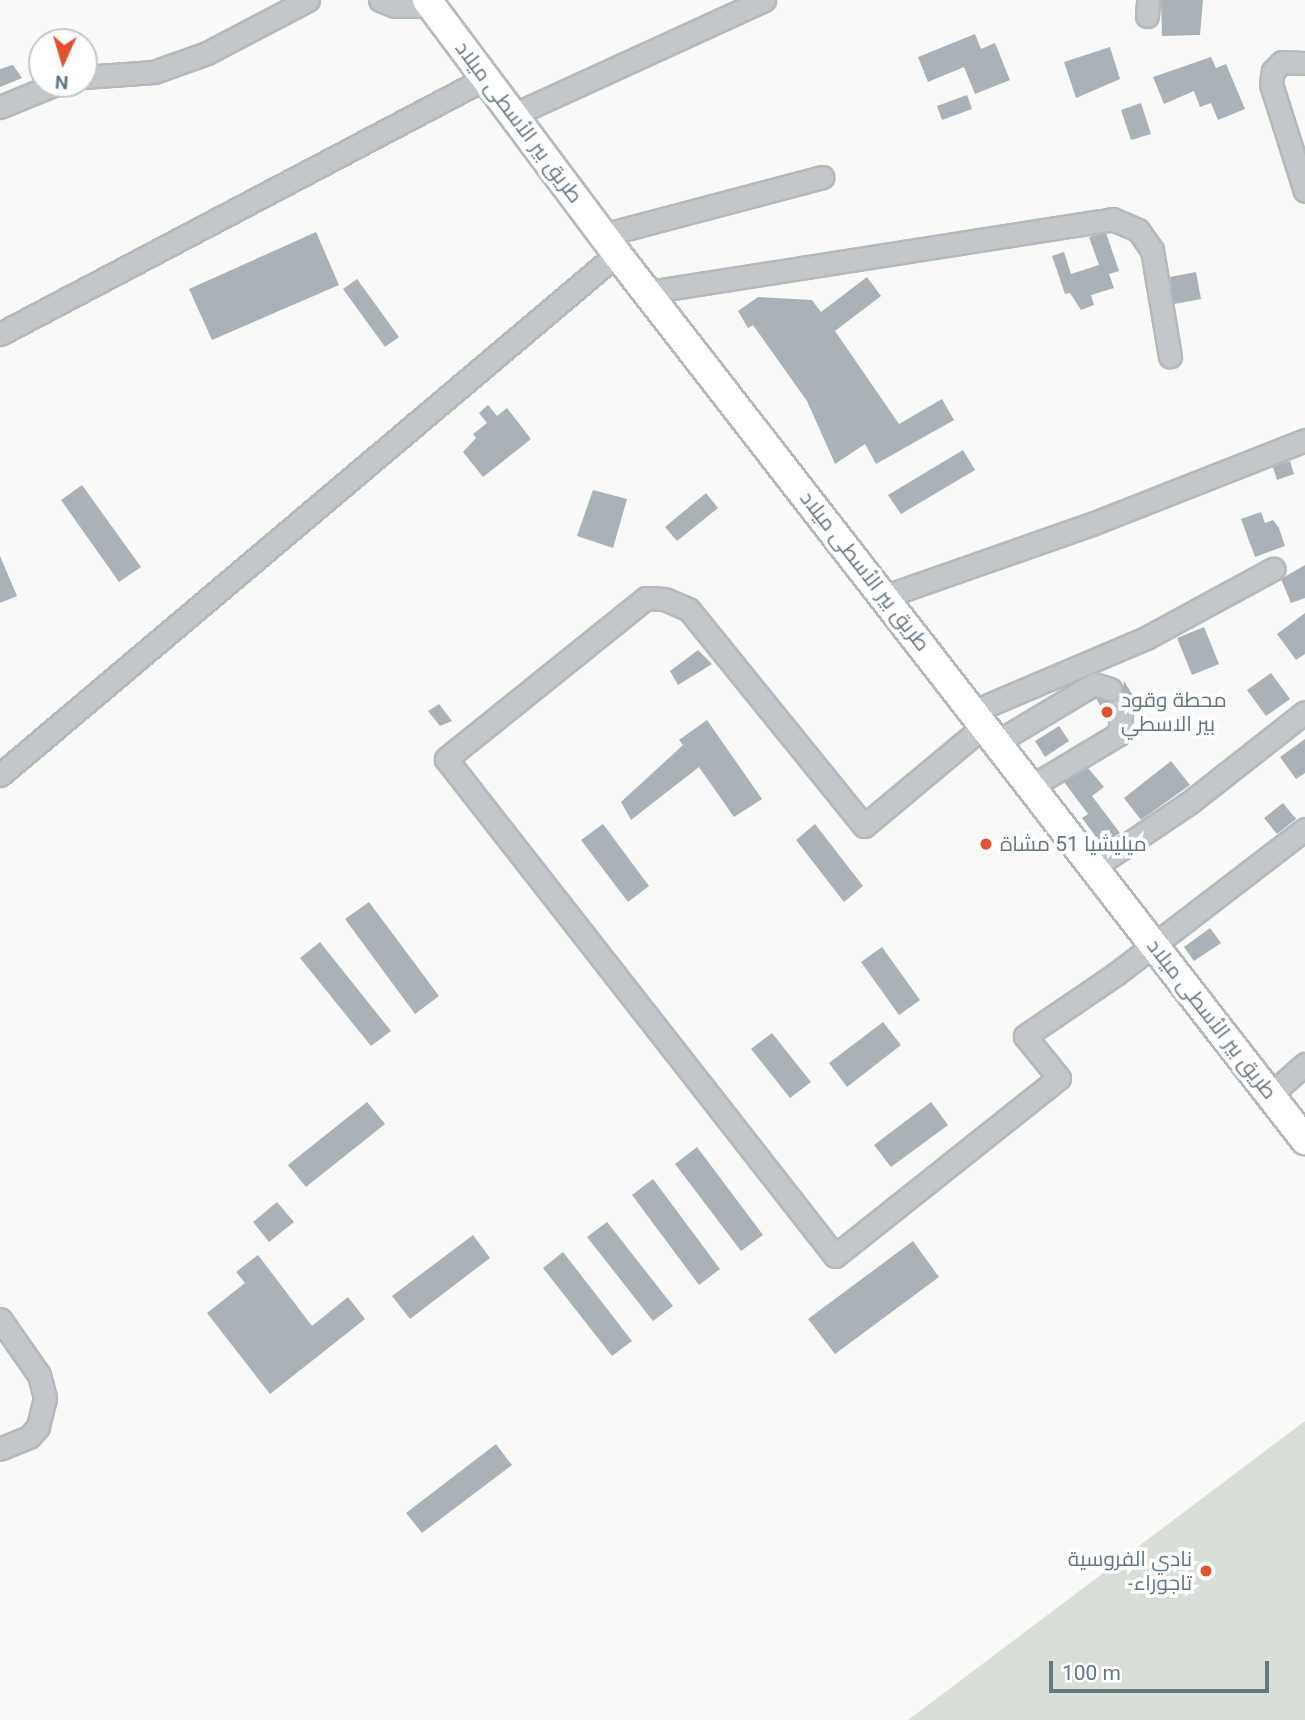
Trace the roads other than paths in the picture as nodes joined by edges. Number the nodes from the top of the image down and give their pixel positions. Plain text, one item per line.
1 (308, 0) edge
2 (380, 0) edge
3 (764, 0) edge
4 (430, 3) edge
5 (1305, 63) edge
6 (98, 76) edge
7 (486, 78) junction
8 (28, 96) edge
9 (0, 107) edge
10 (513, 114) junction
11 (822, 177) dead end
12 (1305, 191) edge
13 (610, 245) junction
14 (648, 292) junction
15 (0, 334) edge
16 (1170, 356) dead end
17 (1305, 440) edge
18 (1273, 569) dead end
19 (886, 596) junction
20 (1305, 712) edge
21 (985, 726) junction
22 (0, 775) edge
23 (1032, 786) junction
24 (1305, 829) edge
25 (1094, 867) junction
26 (1152, 943) junction
27 (1305, 1063) edge
28 (1270, 1095) junction
29 (1305, 1140) edge
30 (0, 1319) edge
31 (0, 1449) edge

1 - 6 street
2 - 4 street
3 - 10 street
4 - 7 main road, طريق بير الأسطى ميلاد
5 - 12 street
7 - 10 main road, طريق بير الأسطى ميلاد
7 - 15 street
8 - 9 street
10 - 13 main road, طريق بير الأسطى ميلاد
11 - 13 street
13 - 14 main road, طريق بير الأسطى ميلاد
13 - 22 street
14 - 16 street
14 - 19 main road, طريق بير الأسطى ميلاد
17 - 19 street
18 - 21 street
19 - 21 main road, طريق بير الأسطى ميلاد
20 - 25 street
21 - 23 main road, طريق بير الأسطى ميلاد
21 - 23 street
21 - 26 street
23 - 25 main road, طريق بير الأسطى ميلاد
24 - 26 street
25 - 26 main road, طريق بير الأسطى ميلاد
26 - 28 main road, طريق بير الأسطى ميلاد
27 - 28 street
28 - 29 main road, طريق بير الأسطى ميلاد
30 - 31 street

